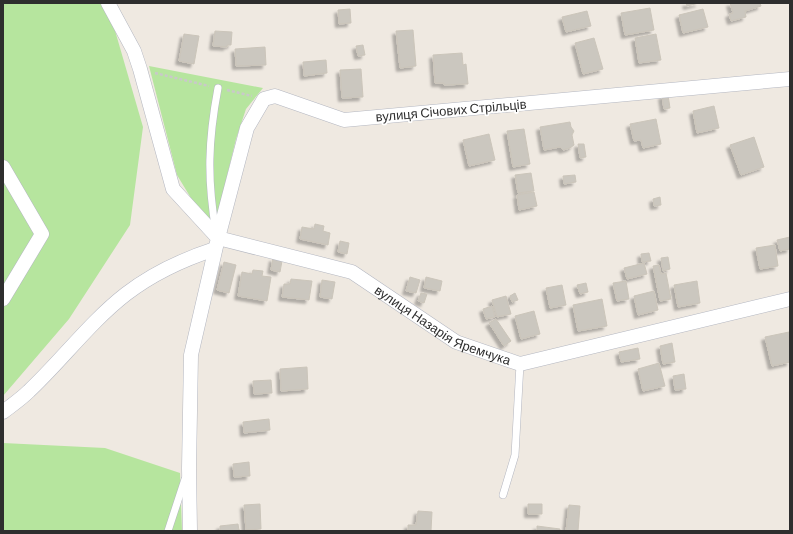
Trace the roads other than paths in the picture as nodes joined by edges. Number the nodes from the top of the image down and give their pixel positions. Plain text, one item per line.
1 (108, 3) edge
2 (790, 79) edge
3 (218, 88) road end
4 (3, 167) edge
5 (216, 243) junction
6 (3, 299) edge
7 (790, 300) edge
8 (520, 364) junction
9 (3, 412) edge
10 (189, 468) junction
11 (503, 495) dead end
12 (168, 531) edge
13 (190, 531) edge

1 - 5 street
2 - 5 street, вулиця Січових Стрільців
3 - 5 lane
4 - 6 street
5 - 8 street, вулиця Назарія Яремчука
5 - 9 street
5 - 10 street
7 - 8 street, вулиця Назарія Яремчука
8 - 11 lane
10 - 12 lane
10 - 13 street

